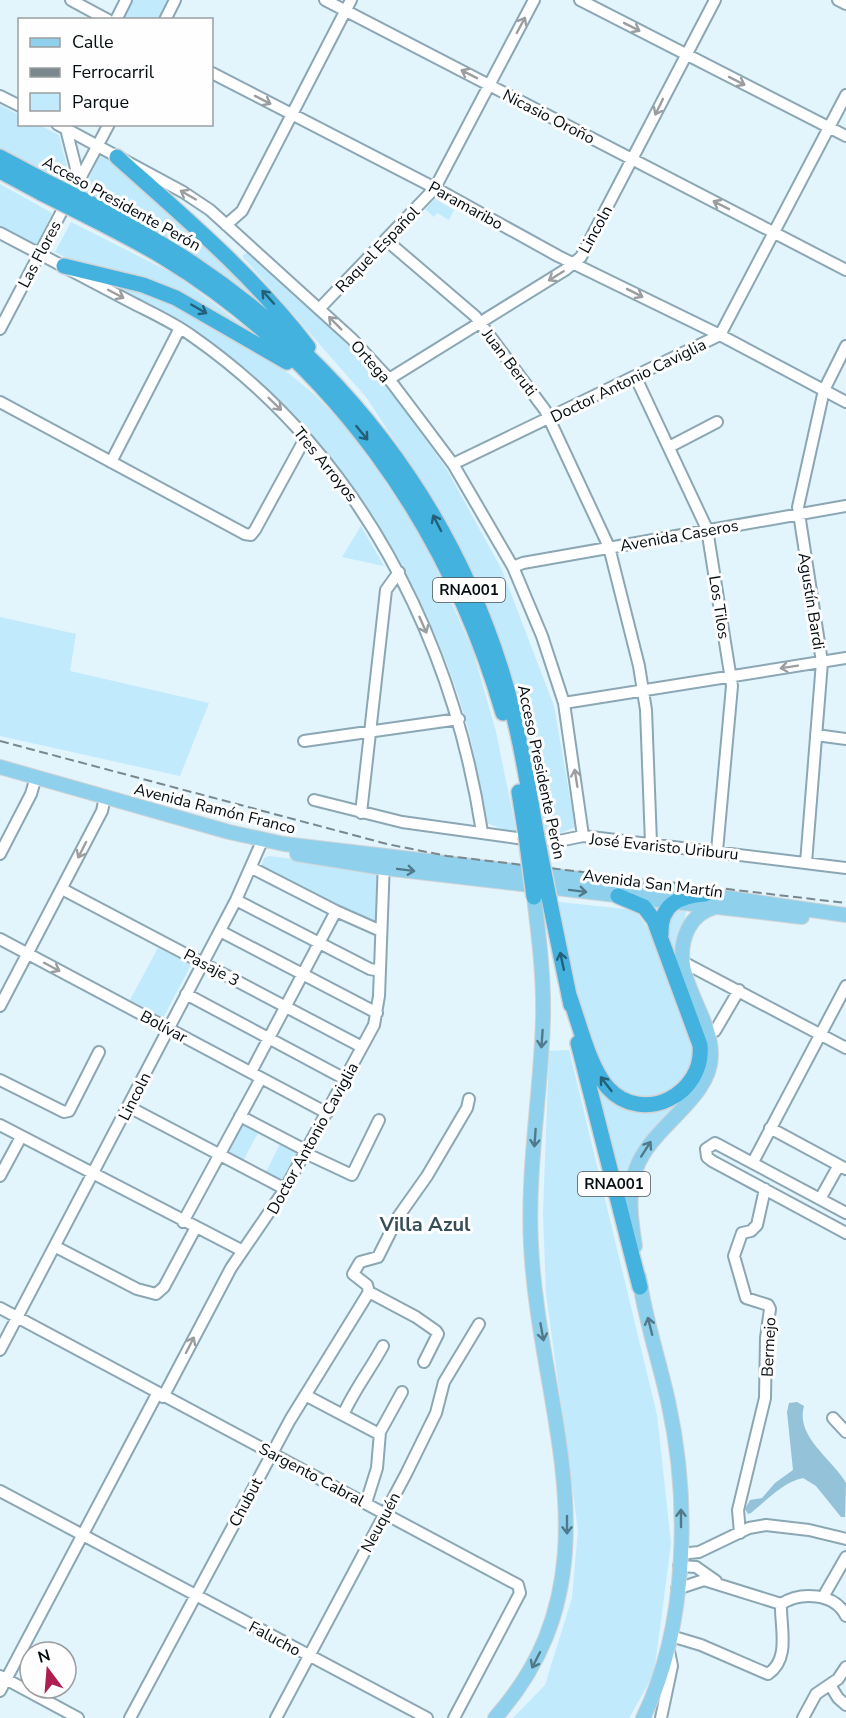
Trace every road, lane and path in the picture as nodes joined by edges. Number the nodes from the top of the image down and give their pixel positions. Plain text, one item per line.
1 (71, 0) edge
2 (126, 0) edge
3 (175, 0) edge
4 (326, 0) edge
5 (351, 0) edge
6 (534, 0) edge
7 (580, 0) edge
8 (715, 0) edge
9 (838, 0) edge
10 (846, 4) edge
11 (346, 11) junction
12 (104, 18) edge
13 (117, 18) edge
14 (166, 18) edge
15 (685, 55) junction
16 (213, 74) edge
17 (489, 85) junction
18 (846, 95) edge
19 (0, 96) edge
20 (18, 105) edge
21 (291, 115) junction
22 (63, 126) edge
23 (108, 126) edge
24 (829, 127) junction
25 (846, 136) edge
26 (97, 147) junction
27 (0, 157) edge
28 (117, 157) junction
29 (633, 159) junction
30 (0, 171) edge
31 (44, 188) junction
32 (435, 188) junction
33 (62, 211) dead end
34 (226, 225) junction
35 (773, 232) junction
36 (0, 233) edge
37 (386, 240) junction
38 (40, 254) junction
39 (576, 263) junction
40 (64, 266) junction
41 (846, 270) edge
42 (320, 308) junction
43 (481, 323) junction
44 (180, 328) junction
45 (0, 329) edge
46 (720, 335) junction
47 (846, 346) edge
48 (636, 378) junction
49 (389, 380) junction
50 (327, 382) junction
51 (824, 390) junction
52 (0, 402) edge
53 (846, 402) edge
54 (550, 418) junction
55 (717, 422) dead end
56 (308, 440) junction
57 (669, 447) junction
58 (111, 462) junction
59 (453, 464) junction
60 (846, 506) edge
61 (799, 514) junction
62 (707, 529) junction
63 (609, 547) junction
64 (513, 567) junction
65 (399, 572) junction
66 (846, 658) edge
67 (822, 662) junction
68 (732, 675) junction
69 (643, 690) junction
70 (564, 703) junction
71 (459, 718) junction
72 (370, 733) junction
73 (816, 735) junction
74 (846, 739) edge
75 (304, 741) dead end
76 (0, 767) edge
77 (0, 776) edge
78 (35, 781) junction
79 (104, 800) junction
80 (314, 800) dead end
81 (361, 813) junction
82 (483, 832) junction
83 (583, 836) junction
84 (262, 843) junction
85 (651, 843) junction
86 (717, 851) junction
87 (0, 854) edge
88 (384, 861) junction
89 (806, 863) junction
90 (252, 868) junction
91 (846, 868) edge
92 (459, 870) joint
93 (501, 876) junction
94 (62, 889) junction
95 (705, 894) joint
96 (618, 896) junction
97 (541, 898) junction
98 (677, 898) junction
99 (236, 900) junction
100 (716, 907) junction
101 (336, 911) junction
102 (846, 915) edge
103 (846, 922) edge
104 (689, 926) junction
105 (220, 931) junction
106 (381, 931) junction
107 (0, 939) edge
108 (319, 944) junction
109 (663, 944) junction
110 (27, 954) junction
111 (681, 961) junction
112 (203, 962) junction
113 (380, 971) junction
114 (303, 975) junction
115 (846, 986) edge
116 (739, 990) junction
117 (186, 994) junction
118 (569, 994) junction
119 (0, 1006) edge
120 (285, 1007) junction
121 (377, 1013) junction
122 (168, 1028) junction
123 (715, 1031) dead end
124 (821, 1035) junction
125 (269, 1038) junction
126 (362, 1047) junction
127 (846, 1048) edge
128 (99, 1052) dead end
129 (251, 1072) junction
130 (261, 1078) junction
131 (345, 1079) junction
132 (0, 1080) edge
133 (469, 1100) dead end
134 (129, 1107) junction
135 (327, 1113) junction
136 (240, 1116) junction
137 (379, 1120) dead end
138 (0, 1125) edge
139 (770, 1128) junction
140 (21, 1137) junction
141 (306, 1152) junction
142 (220, 1155) junction
143 (753, 1162) junction
144 (843, 1167) edge
145 (93, 1175) junction
146 (0, 1176) edge
147 (285, 1189) junction
148 (765, 1189) junction
149 (820, 1199) junction
150 (846, 1214) edge
151 (183, 1222) junction
152 (195, 1229) junction
153 (846, 1233) edge
154 (56, 1246) junction
155 (241, 1251) junction
156 (640, 1287) junction
157 (369, 1292) junction
158 (0, 1308) edge
159 (18, 1317) junction
160 (479, 1324) dead end
161 (383, 1346) dead end
162 (0, 1350) edge
163 (424, 1362) dead end
164 (402, 1392) dead end
165 (160, 1395) junction
166 (307, 1396) junction
167 (343, 1415) junction
168 (833, 1418) dead end
169 (846, 1432) edge
170 (379, 1434) junction
171 (272, 1453) junction
172 (0, 1491) edge
173 (366, 1503) junction
174 (384, 1514) junction
175 (740, 1533) junction
176 (82, 1536) junction
177 (846, 1539) edge
178 (846, 1557) edge
179 (679, 1560) junction
180 (718, 1582) junction
181 (677, 1588) junction
182 (195, 1596) junction
183 (823, 1597) junction
184 (781, 1604) junction
185 (845, 1609) edge
186 (671, 1636) junction
187 (669, 1651) junction
188 (310, 1656) junction
189 (846, 1667) edge
190 (3, 1678) edge
191 (830, 1685) junction
192 (0, 1690) edge
193 (846, 1704) edge
194 (78, 1718) edge
195 (130, 1718) edge
196 (276, 1718) edge
197 (427, 1718) edge
198 (454, 1718) edge
199 (495, 1718) edge
200 (643, 1718) edge
201 (661, 1718) edge
202 (803, 1718) edge

1 - 12 street
2 - 13 street
3 - 14 street
4 - 11 street, Nicasio Oroño
5 - 11 street
17 -> 6 street, Raquel Español
7 -> 15 street
8 - 15 street, Lincoln
9 - 10 street
17 -> 11 street, Nicasio Oroño
11 - 21 street
15 -> 24 street
15 -> 29 street, Lincoln
16 -> 21 street, Paramaribo
17 - 29 street, Nicasio Oroño
17 - 32 street, Raquel Español
18 - 24 street, Doctor Antonio Caviglia
19 - 20 street
21 - 32 street, Paramaribo
21 - 34 street
22 - 26 street, Ortega
22 - 26 street
23 - 26 street
24 - 25 street
24 - 35 street, Doctor Antonio Caviglia
26 - 28 street, Ortega
27 - 31 highway, Acceso Presidente Perón / RNA001
34 -> 28 street, Ortega
50 -> 28 highway
35 -> 29 street, Nicasio Oroño
29 - 39 street, Lincoln
30 - 31 highway, Acceso Presidente Perón / RNA001
31 - 50 highway, Acceso Presidente Perón / RNA001, bridge
32 - 37 street, Raquel Español
32 - 39 street, Paramaribo
33 - 38 street, Las Flores
34 - 42 street, Ortega
35 - 41 street, Nicasio Oroño
35 - 46 street, Doctor Antonio Caviglia
36 - 38 street, Tres Arroyos
37 - 42 street, Raquel Español
37 - 43 street, Juan Beruti
38 - 40 street, Tres Arroyos
38 - 45 street, Las Flores
39 -> 43 street, Lincoln
39 -> 46 street, Paramaribo
40 -> 44 street, Tres Arroyos
40 -> 50 highway
49 -> 42 street, Ortega
43 - 49 street, Lincoln
43 - 54 street, Juan Beruti
44 -> 56 street, Tres Arroyos
44 - 58 street
46 - 48 street, Doctor Antonio Caviglia
46 - 51 street, Paramaribo
47 - 51 street, Agustín Bardi
48 - 54 street, Doctor Antonio Caviglia
48 - 57 street, Los Tilos
49 - 59 street, Ortega
50 - 97 highway, Acceso Presidente Perón / RNA001, bridge
51 - 53 street, Paramaribo
51 - 61 street, Agustín Bardi
52 - 58 street
54 - 59 street, Doctor Antonio Caviglia
54 - 63 street, Juan Beruti
55 - 57 street
56 - 58 street
56 - 65 street, Tres Arroyos
57 - 62 street, Los Tilos
59 - 64 street, Ortega
60 - 61 street, Avenida Caseros
61 - 62 street, Avenida Caseros
61 - 67 street, Agustín Bardi
62 - 63 street, Avenida Caseros
62 - 68 street, Los Tilos
63 - 64 street, Avenida Caseros
63 - 69 street, Juan Beruti
64 - 70 street, Ortega
65 -> 71 street, Tres Arroyos
65 - 72 street
66 - 67 street
67 -> 68 street
67 - 73 street, Agustín Bardi
68 - 69 street
68 - 86 street, Los Tilos
69 - 70 street
69 - 85 street, Juan Beruti
83 -> 70 street, Ortega
71 - 72 street
71 - 82 street, Tres Arroyos
72 - 75 street
72 - 81 street
73 - 74 street
73 - 89 street, Agustín Bardi
76 - 78 main road, Avenida Ramón Franco
77 - 78 main road, Avenida Ramón Franco
78 - 79 main road, Avenida Ramón Franco
78 - 87 street
79 - 84 main road, Avenida Ramón Franco
79 -> 94 street
80 - 81 street, José Evaristo Uriburu
81 - 82 street, José Evaristo Uriburu
82 - 83 street, José Evaristo Uriburu
83 - 85 street, José Evaristo Uriburu
84 - 88 main road, Avenida Ramón Franco
84 - 90 street, Lincoln
85 - 86 street, José Evaristo Uriburu
86 - 89 street, José Evaristo Uriburu
88 - 92 main road, Avenida Ramón Franco
88 - 106 street, Doctor Antonio Caviglia
89 - 91 street, José Evaristo Uriburu
90 - 99 street, Lincoln
90 - 101 street
92 - 93 main road, Avenida San Martín
93 -> 96 main road, Avenida San Martín
93 - 98 main road, Avenida San Martín
94 - 110 street
94 - 112 street, Pasaje 3
95 - 98 highway
95 - 102 main road, Avenida San Martín
96 - 98 main road, Avenida San Martín
96 - 109 highway
118 -> 97 highway, Acceso Presidente Perón / RNA001
97 -> 199 main road
98 - 100 main road, Avenida San Martín
98 - 104 main road
98 - 109 highway
99 - 105 street, Lincoln
99 - 108 street
100 - 103 main road, Avenida San Martín
100 - 104 main road
101 - 106 street
101 - 108 street
104 - 111 main road
105 - 112 street, Lincoln
105 - 114 street
106 - 113 street, Doctor Antonio Caviglia
107 - 110 street, Bolívar
108 - 113 street
108 - 114 street
109 -> 118 highway
110 - 119 street
110 -> 122 street, Bolívar
111 - 116 street
156 -> 111 main road
112 - 117 street, Lincoln
112 - 120 street, Pasaje 3
113 - 121 street, Doctor Antonio Caviglia
114 - 120 street
114 - 121 street
115 - 124 street
116 - 123 street
116 - 124 street
117 - 122 street, Lincoln
117 - 125 street
118 - 156 highway, Acceso Presidente Perón / RNA001
120 - 125 street
120 - 126 street, Pasaje 3
121 - 126 street, Doctor Antonio Caviglia
122 - 129 street, Bolívar
122 - 134 street, Lincoln
124 - 127 street
124 - 139 street
125 - 129 street
125 - 131 street
126 - 131 street, Doctor Antonio Caviglia
128 - 132 street
129 - 130 street, Bolívar
130 - 135 street, Bolívar
130 - 136 street
131 - 135 street, Doctor Antonio Caviglia
133 - 157 street
134 - 142 street
134 - 145 street, Lincoln
135 - 141 street, Doctor Antonio Caviglia
136 - 141 street
136 - 142 street
137 - 141 street
138 - 140 street
139 - 143 street
139 - 144 street
140 - 145 street
140 - 146 street
141 - 147 street, Doctor Antonio Caviglia
142 - 147 street
142 - 151 street
143 - 148 street
143 - 149 street
144 - 149 street
145 - 151 street
145 - 154 street, Lincoln
147 - 155 street, Doctor Antonio Caviglia
148 - 153 street
148 - 175 street, Bermejo
149 - 150 street
151 - 152 street
152 - 154 street
152 - 155 street
154 - 159 street, Lincoln
165 -> 155 street, Doctor Antonio Caviglia
179 -> 156 main road
157 - 163 street
157 - 166 street, Chubut
158 - 159 street, Sargento Cabral
159 - 162 street, Lincoln
159 - 165 street, Sargento Cabral
160 - 174 street, Neuquén
161 - 167 street
164 - 170 street
165 - 171 street, Sargento Cabral
165 - 176 street, Doctor Antonio Caviglia
166 - 167 street
166 - 171 street, Chubut
167 - 170 street
168 - 169 street
170 - 173 street
171 - 173 street, Sargento Cabral
171 - 182 street, Chubut
172 - 176 street, Falucho
173 - 174 street, Sargento Cabral
174 - 188 street, Neuquén
174 - 198 street, Sargento Cabral
175 - 177 street
175 - 179 street
176 - 182 street, Falucho
176 - 190 street, Doctor Antonio Caviglia
178 - 183 street
179 - 180 street
179 - 181 main road
180 - 181 street
180 - 184 street
181 - 186 main road
182 - 188 street, Falucho
182 - 195 street, Chubut
183 - 184 street
183 - 185 street
184 - 186 street
186 - 187 main road
187 - 200 main road
187 - 201 street
188 - 196 street, Neuquén
188 - 197 street, Falucho
189 - 191 street
190 - 192 street, Doctor Antonio Caviglia
190 - 194 street
191 - 193 street
191 - 202 street

